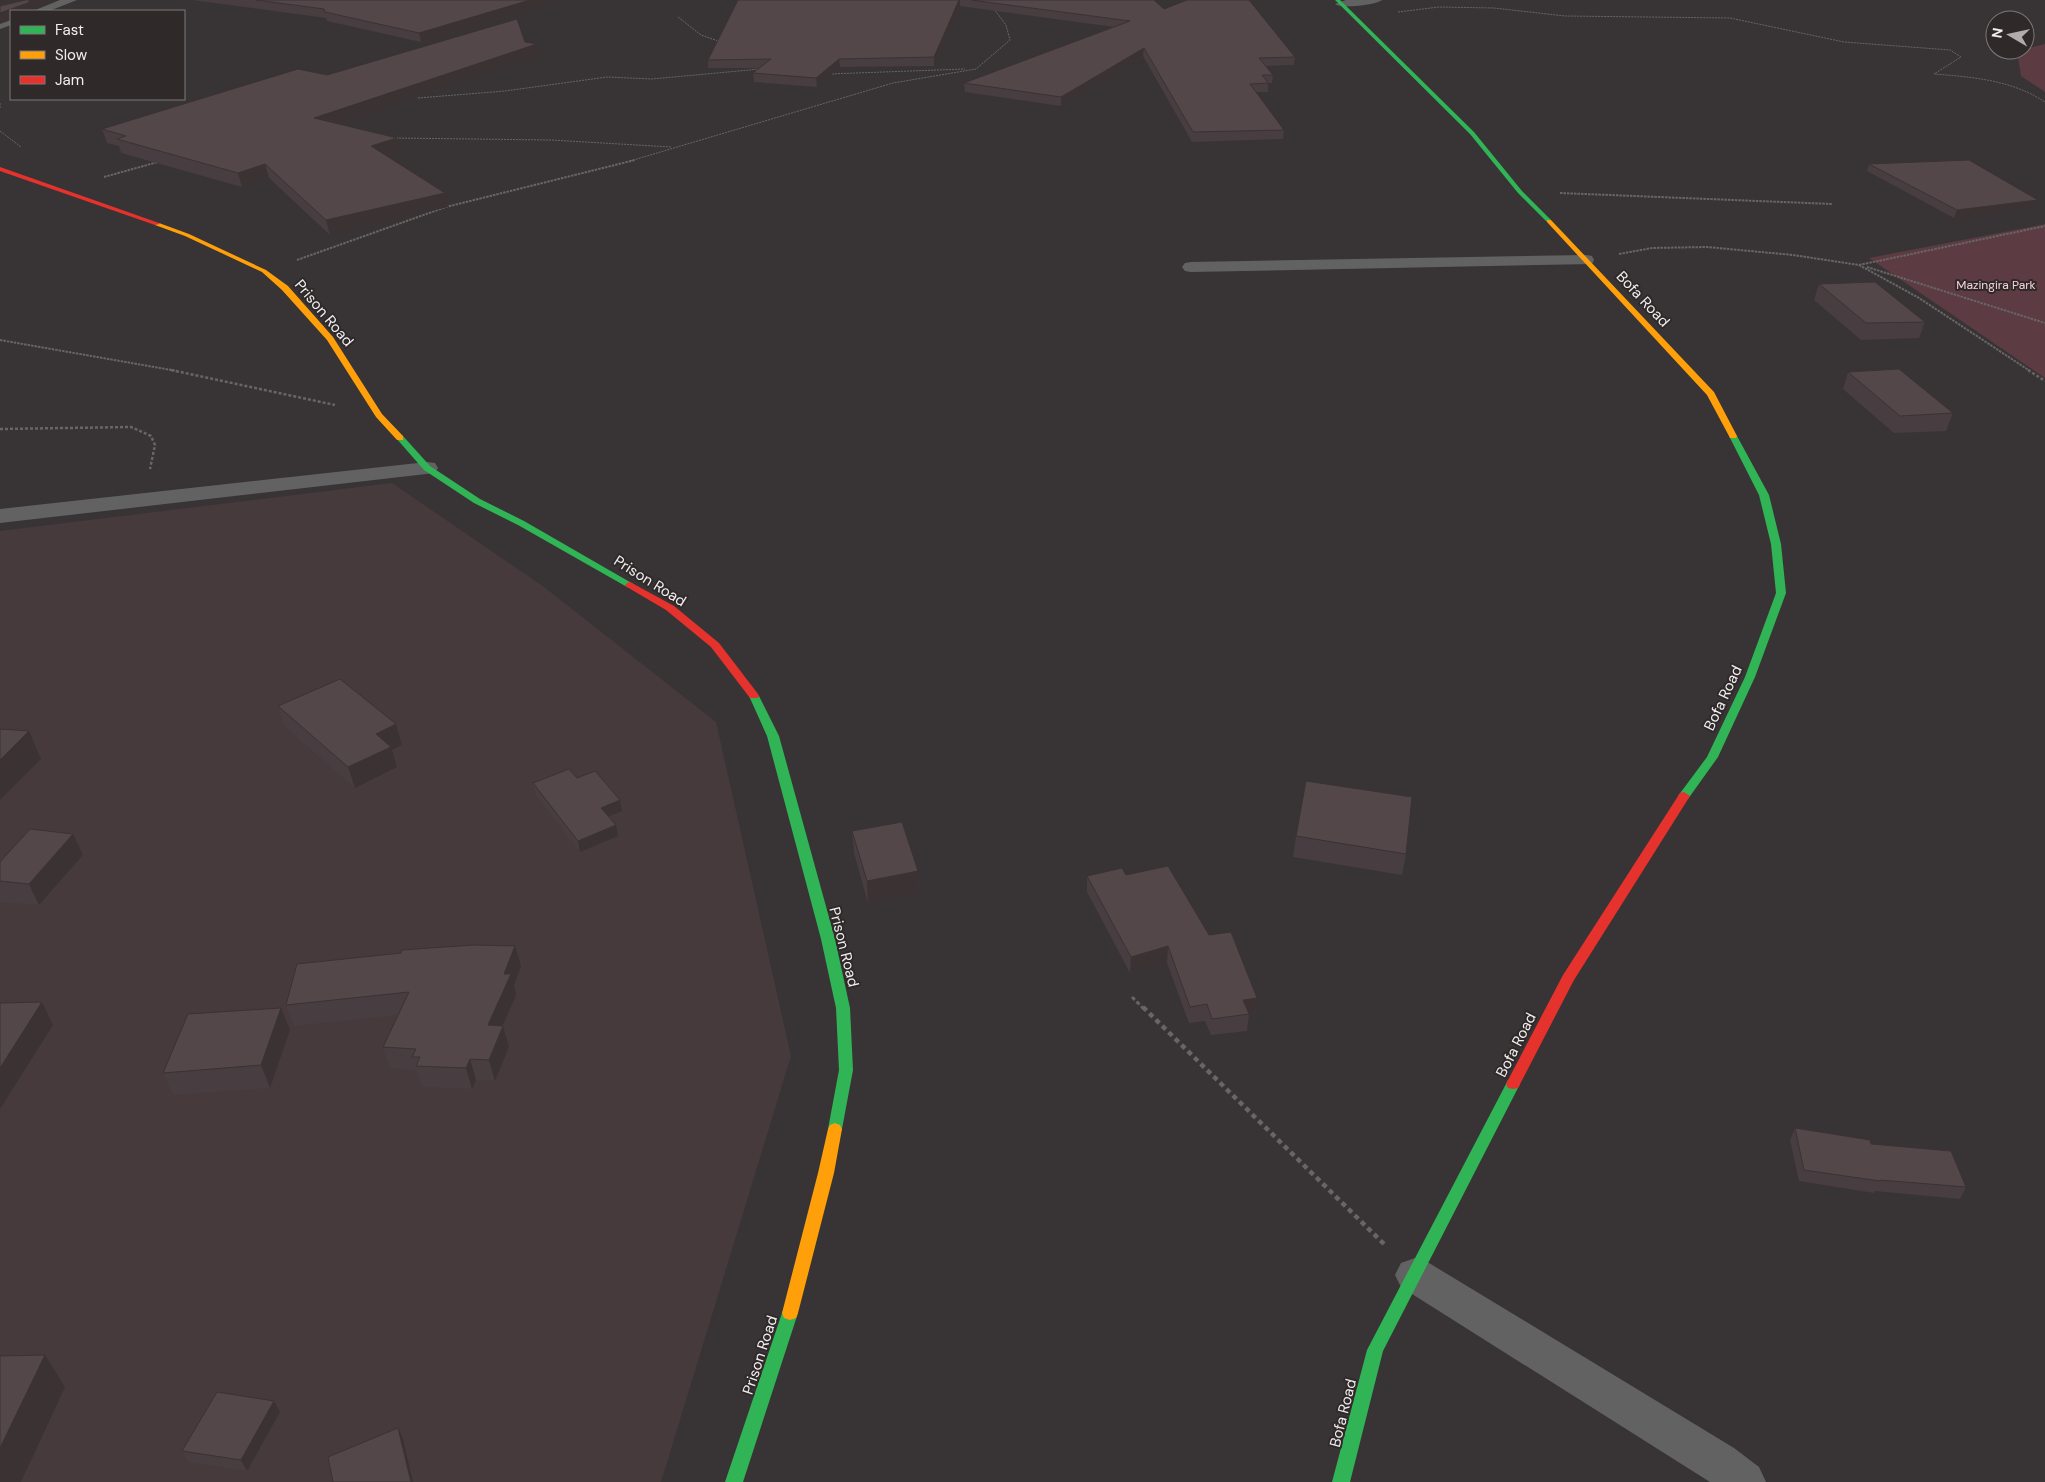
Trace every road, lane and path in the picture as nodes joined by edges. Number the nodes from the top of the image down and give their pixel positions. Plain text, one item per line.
1 (70, 0) edge
2 (1376, 0) edge
3 (1339, 2) edge
4 (34, 5) edge
5 (991, 6) edge
6 (678, 17) dead end
7 (1356, 17) junction
8 (729, 42) edge
9 (976, 69) junction
10 (765, 70) edge
11 (827, 74) edge
12 (418, 98) edge
13 (2045, 102) edge
14 (0, 103) edge
15 (0, 109) edge
16 (388, 138) edge
17 (675, 148) junction
18 (166, 159) edge
19 (0, 169) edge
20 (56, 190) junction
21 (1520, 192) junction
22 (1832, 204) dead end
23 (2045, 226) edge
24 (1586, 260) junction
25 (1859, 265) junction
26 (1191, 267) dead end
27 (264, 271) junction
28 (2045, 324) edge
29 (0, 340) edge
30 (2045, 381) edge
31 (380, 415) junction
32 (0, 428) edge
33 (427, 468) junction
34 (144, 499) junction
35 (0, 516) edge
36 (1132, 997) dead end
37 (1415, 1275) junction
38 (734, 1482) edge
39 (1341, 1482) edge
40 (1744, 1482) edge

1 - 4 street
2 - 3 street
3 - 7 street, Bofa Road
5 - 9 path
6 - 8 path
7 - 13 path
7 - 21 street, Bofa Road
9 - 11 path
9 - 17 path
10 - 12 path
14 - 15 path
16 - 17 path
17 - 27 path
18 - 20 path
19 - 20 street, Prison Road
20 - 27 street, Prison Road
21 - 22 path
21 - 24 street, Bofa Road
23 - 25 path
24 - 25 path
24 - 26 street
24 - 37 street, Bofa Road
25 - 28 path
25 - 30 path
27 - 31 street, Prison Road
29 - 31 path
31 - 33 street, Prison Road
32 - 34 path
33 - 34 street
33 - 38 street, Prison Road
34 - 35 street
36 - 37 path
37 - 39 street, Bofa Road
37 - 40 street

